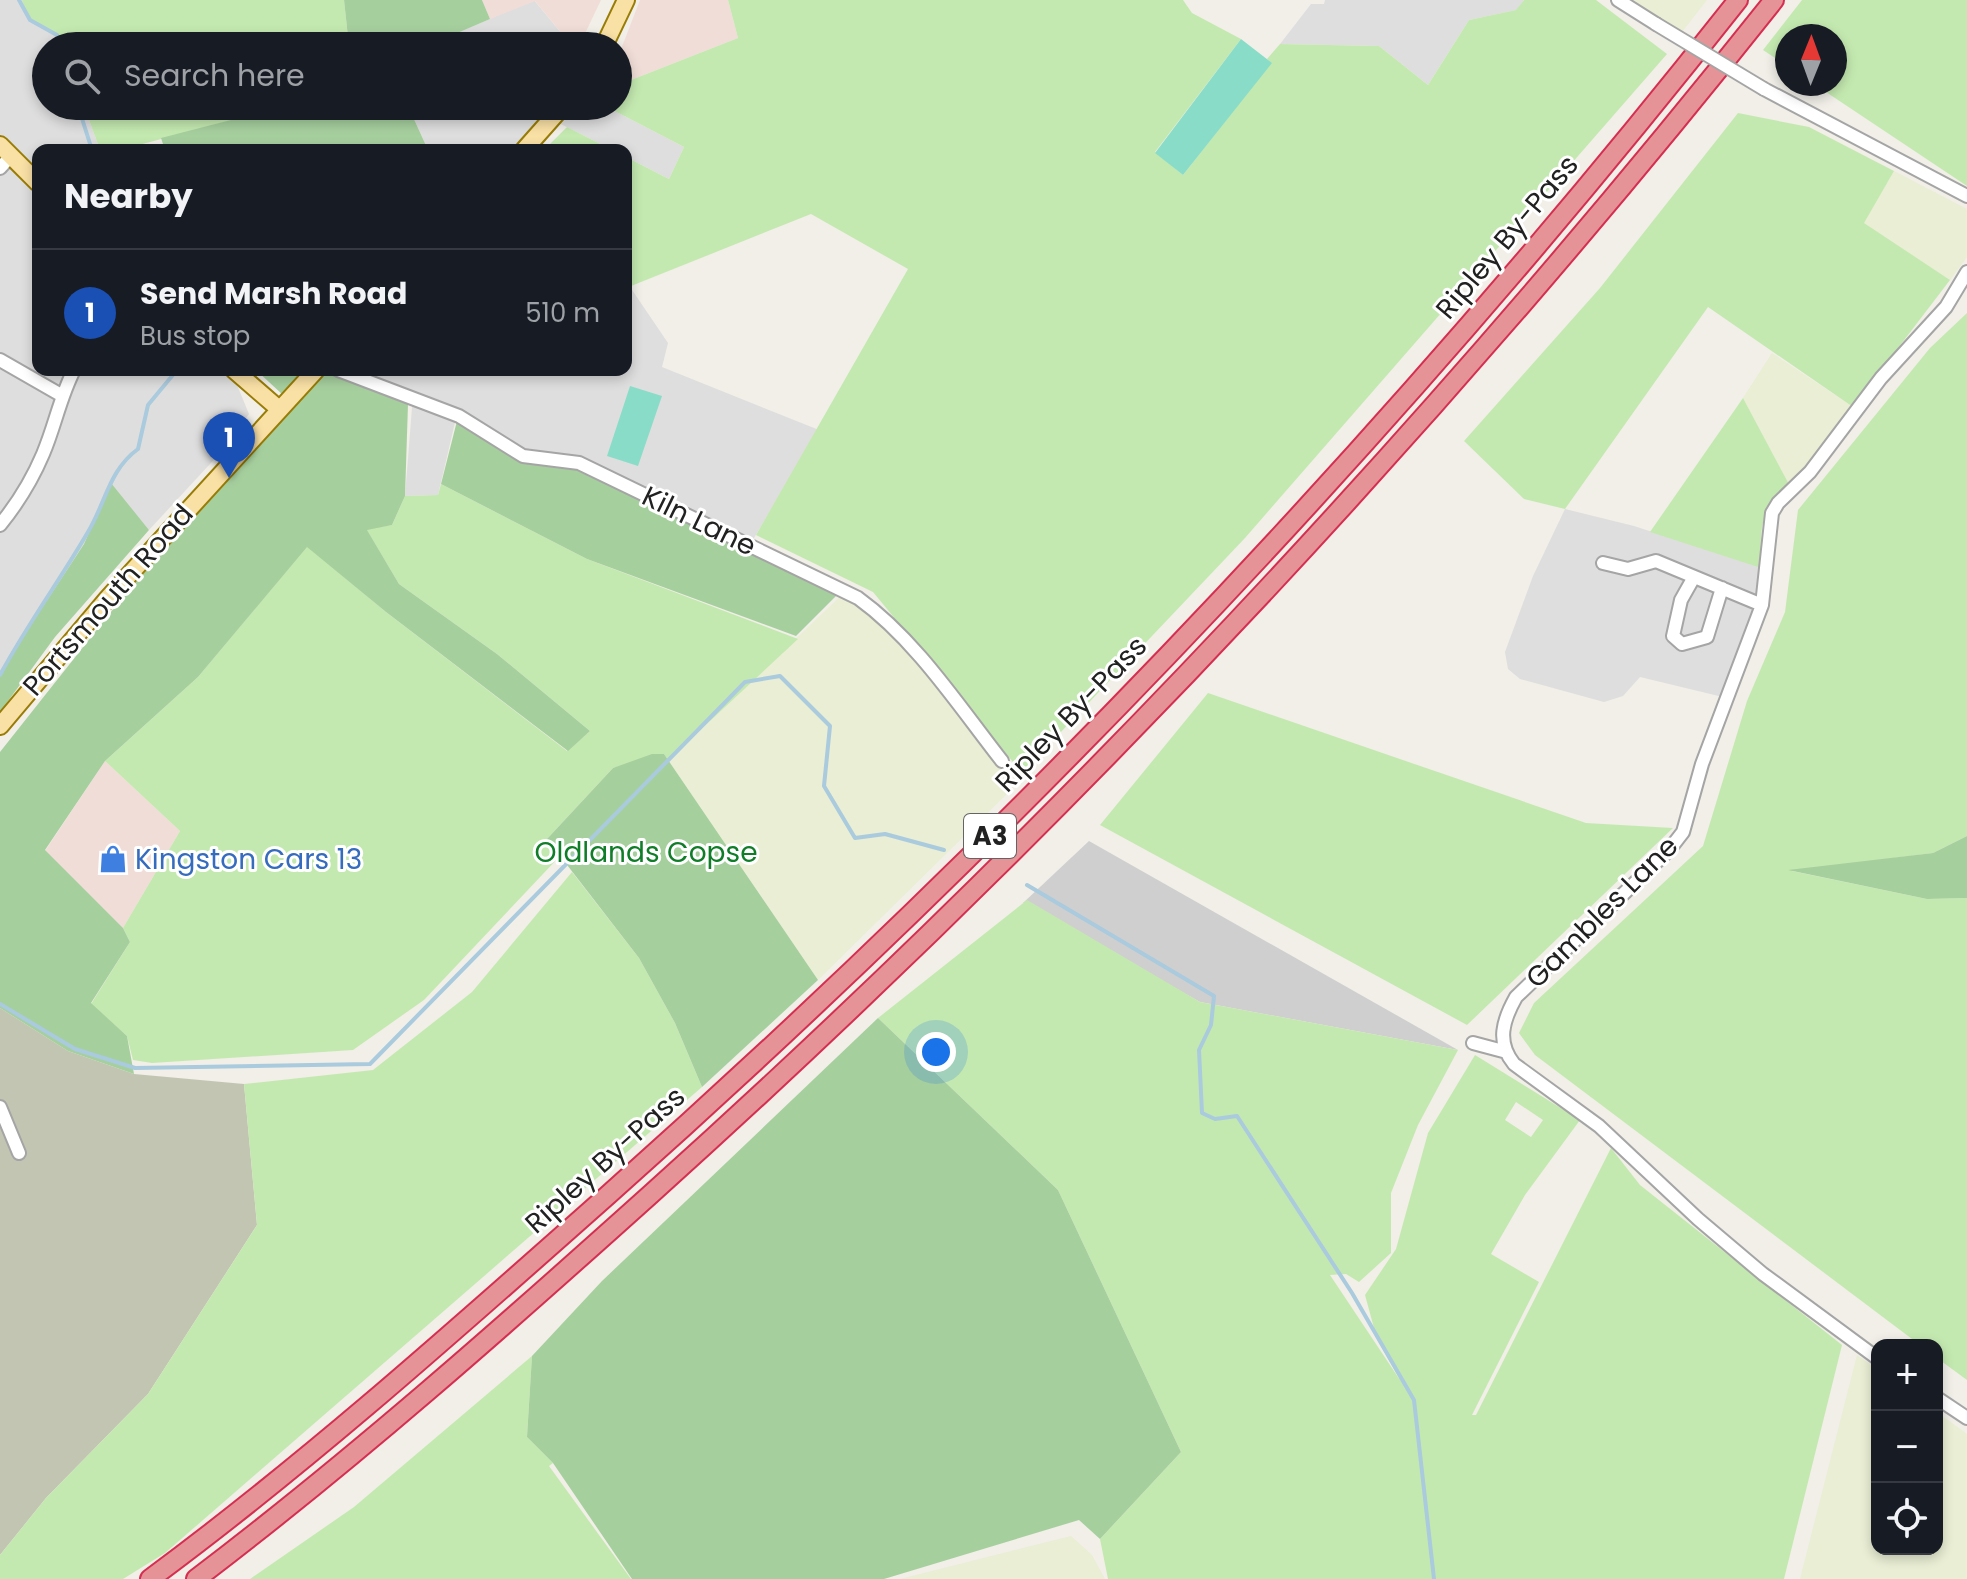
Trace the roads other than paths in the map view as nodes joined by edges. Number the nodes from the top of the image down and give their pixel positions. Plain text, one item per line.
1 (626, 0) edge
2 (1618, 0) edge
3 (1738, 0) edge
4 (1774, 0) edge
5 (611, 32) edge
6 (551, 120) edge
7 (529, 144) edge
8 (4, 156) edge
9 (32, 178) edge
10 (1967, 196) edge
11 (1967, 272) edge
12 (0, 360) edge
13 (71, 376) edge
14 (241, 376) edge
15 (310, 376) edge
16 (354, 376) edge
17 (61, 395) junction
18 (279, 409) junction
19 (2, 520) edge
20 (1603, 563) dead end
21 (1694, 577) junction
22 (1722, 588) junction
23 (1762, 605) junction
24 (0, 726) edge
25 (1002, 761) dead end
26 (1473, 1043) dead end
27 (1503, 1051) junction
28 (0, 1107) edge
29 (14, 1140) junction
30 (0, 1145) edge
31 (19, 1153) dead end
32 (1871, 1354) edge
33 (1943, 1402) edge
34 (1967, 1418) edge
35 (150, 1579) edge
36 (196, 1579) edge

1 - 5 main road
2 - 10 street, bridge
3 - 35 highway, Ripley By-Pass / A3
4 - 36 highway, Ripley By-Pass / A3
6 - 7 main road
8 - 9 main road
11 - 23 street, Gambles Lane
12 - 17 street
13 - 17 street
14 - 18 main road
15 - 18 main road, Portsmouth Road
16 - 25 street, Kiln Lane
17 - 19 street
18 - 24 main road, Portsmouth Road
20 - 21 street
21 - 22 street
21 - 22 street
22 - 23 street
23 - 27 street, Gambles Lane
26 - 27 street
27 - 32 street
28 - 29 street
29 - 30 street
29 - 31 street
33 - 34 street

